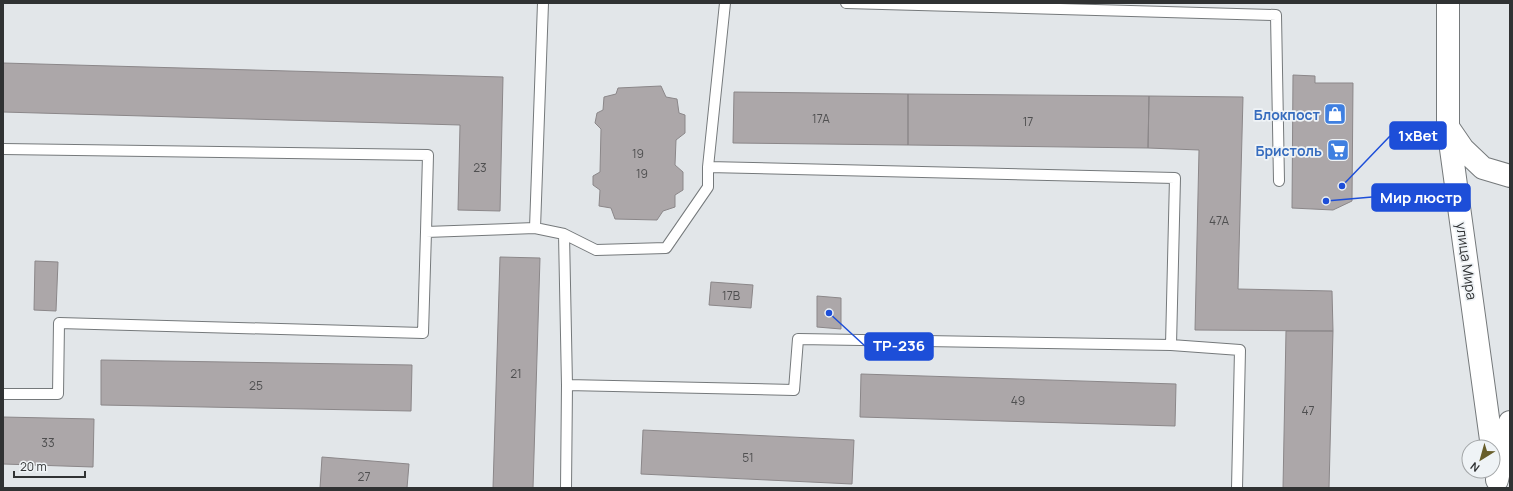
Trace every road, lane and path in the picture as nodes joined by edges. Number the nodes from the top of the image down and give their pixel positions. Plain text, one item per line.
1 (543, 3) edge
2 (725, 3) edge
3 (846, 3) edge
4 (1448, 3) edge
5 (1448, 127) junction
6 (3, 149) edge
7 (708, 167) junction
8 (1510, 176) edge
9 (1279, 181) dead end
10 (535, 228) junction
11 (426, 232) junction
12 (564, 234) junction
13 (1171, 345) junction
14 (567, 385) junction
15 (3, 394) edge
16 (1510, 422) edge
17 (1491, 439) edge
18 (1497, 484) edge
19 (566, 488) edge
20 (1237, 488) edge

1 - 10 lane
2 - 7 lane
3 - 9 lane
4 - 5 street, улица Мира
5 - 8 street
5 - 17 street, улица Мира
6 - 11 lane
7 - 12 lane
7 - 13 lane
10 - 11 lane
10 - 12 lane
11 - 15 lane
12 - 14 lane
13 - 14 lane
13 - 20 lane
14 - 19 lane
16 - 18 street

